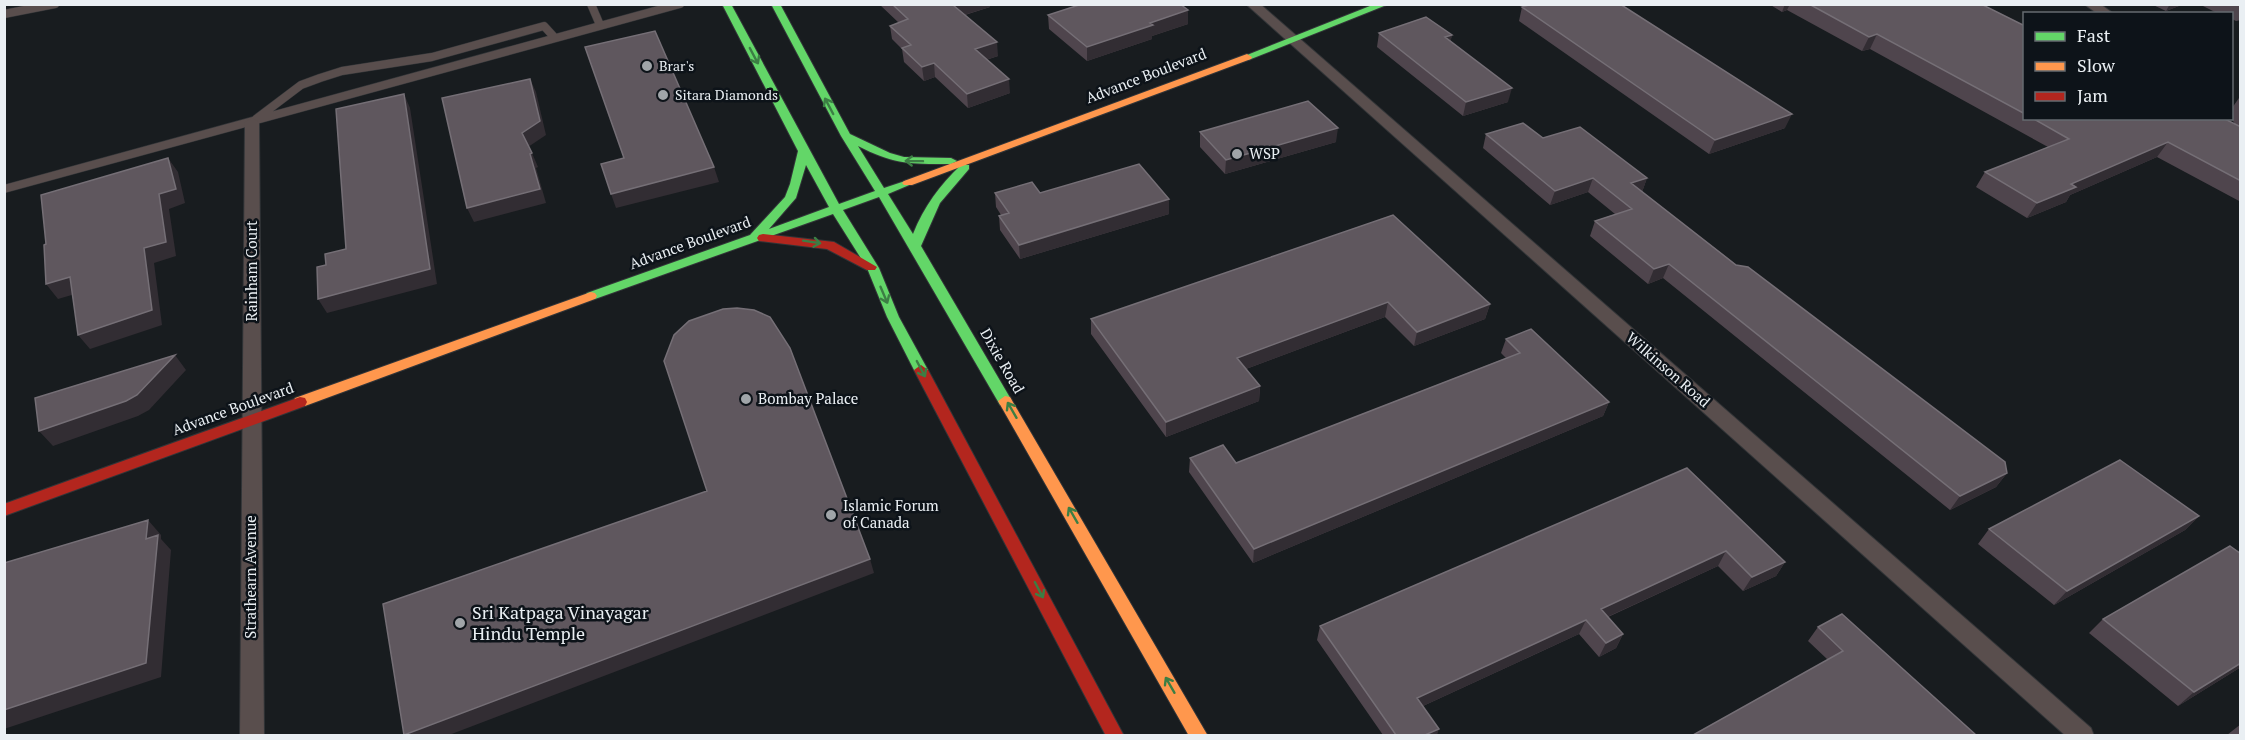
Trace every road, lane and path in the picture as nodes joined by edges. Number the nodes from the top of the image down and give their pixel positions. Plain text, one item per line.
1 (55, 4) edge
2 (591, 4) edge
3 (680, 4) edge
4 (726, 4) edge
5 (775, 4) edge
6 (1252, 4) edge
7 (1385, 4) edge
8 (2090, 4) edge
9 (2104, 12) edge
10 (4, 14) edge
11 (600, 25) junction
12 (555, 38) junction
13 (1291, 39) junction
14 (252, 122) junction
15 (846, 136) junction
16 (804, 149) junction
17 (972, 161) junction
18 (4, 189) edge
19 (881, 191) junction
20 (835, 208) junction
21 (754, 237) junction
22 (915, 246) junction
23 (873, 268) junction
24 (251, 420) junction
25 (4, 510) edge
26 (252, 735) edge
27 (1115, 735) edge
28 (1199, 735) edge
29 (2083, 735) edge

1 - 10 lane
2 - 11 lane
3 - 11 lane
4 -> 16 main road
15 -> 5 main road, Dixie Road
6 - 13 street, Wilkinson Road
7 - 13 main road, Advance Boulevard
8 - 9 street
11 - 12 lane
12 - 14 lane
12 - 14 lane
13 - 17 main road, Advance Boulevard
13 - 29 street, Wilkinson Road
14 - 18 lane
14 - 24 street, Rainham Court
17 -> 15 main road
15 - 19 main road, Dixie Road
16 - 20 main road
16 - 21 main road
17 - 19 main road, Advance Boulevard
17 - 22 main road
19 - 20 main road, Advance Boulevard
19 - 22 main road, Dixie Road
20 - 21 main road, Advance Boulevard
20 - 23 main road
21 -> 23 main road
21 - 24 main road, Advance Boulevard
28 -> 22 main road, Dixie Road
23 -> 27 main road
24 - 25 main road, Advance Boulevard
24 - 26 street, Strathearn Avenue

